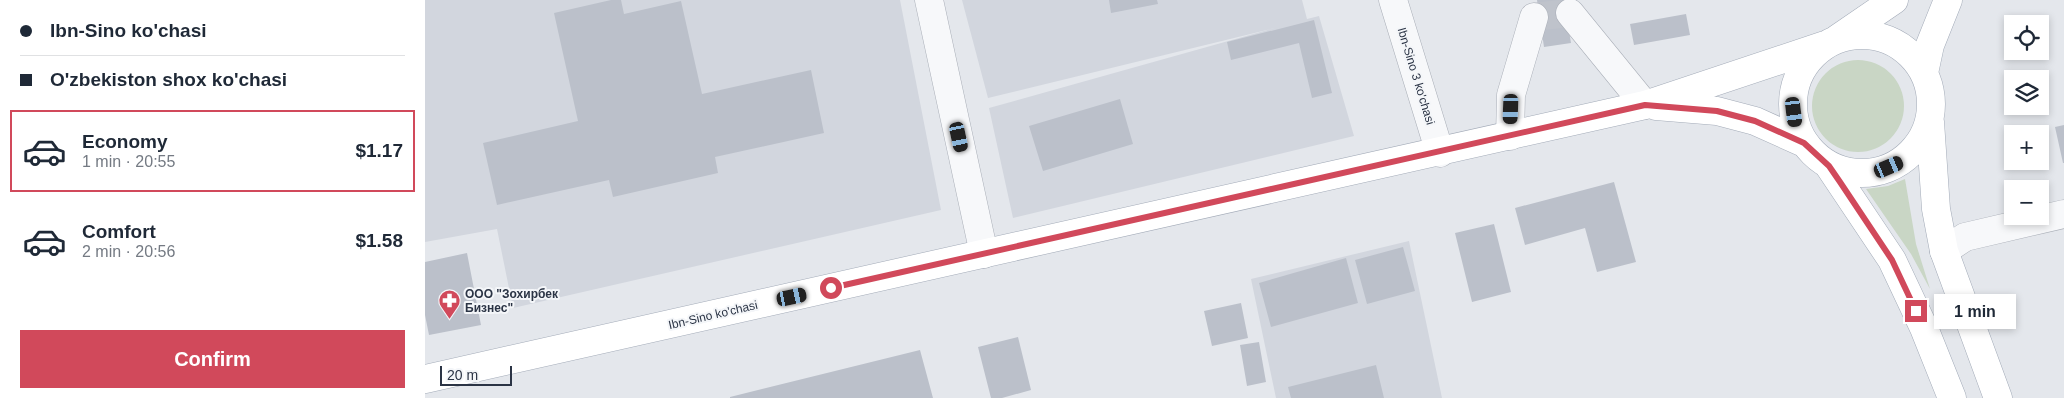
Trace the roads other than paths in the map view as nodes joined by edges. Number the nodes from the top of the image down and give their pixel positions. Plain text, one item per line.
1 (929, 0) edge
2 (1393, 0) edge
3 (1894, 0) edge
4 (1949, 0) edge
5 (1570, 13) dead end
6 (1534, 17) dead end
7 (1830, 43) junction
8 (1924, 72) junction
9 (1645, 105) junction
10 (1930, 122) junction
11 (1510, 136) junction
12 (1804, 143) junction
13 (1439, 152) junction
14 (1829, 166) junction
15 (2064, 214) edge
16 (1945, 251) junction
17 (983, 254) junction
18 (425, 379) edge
19 (1952, 398) edge
20 (1998, 398) edge

1 - 17 street
2 - 13 street, Ibn-Sino 3 ko'chasi
3 - 7 main road
4 - 8 main road
5 - 9 street
6 - 11 street
7 - 8 main road
7 - 9 main road
7 - 12 main road
8 - 10 main road
9 - 11 main road, Ibn-Sino ko'chasi
9 - 12 main road
10 - 14 main road
10 - 16 main road
11 - 13 main road, Ibn-Sino ko'chasi
12 - 14 main road
13 - 17 main road, Ibn-Sino ko'chasi
14 - 19 main road
15 - 16 street
16 - 20 main road
17 - 18 main road, Ibn-Sino ko'chasi

